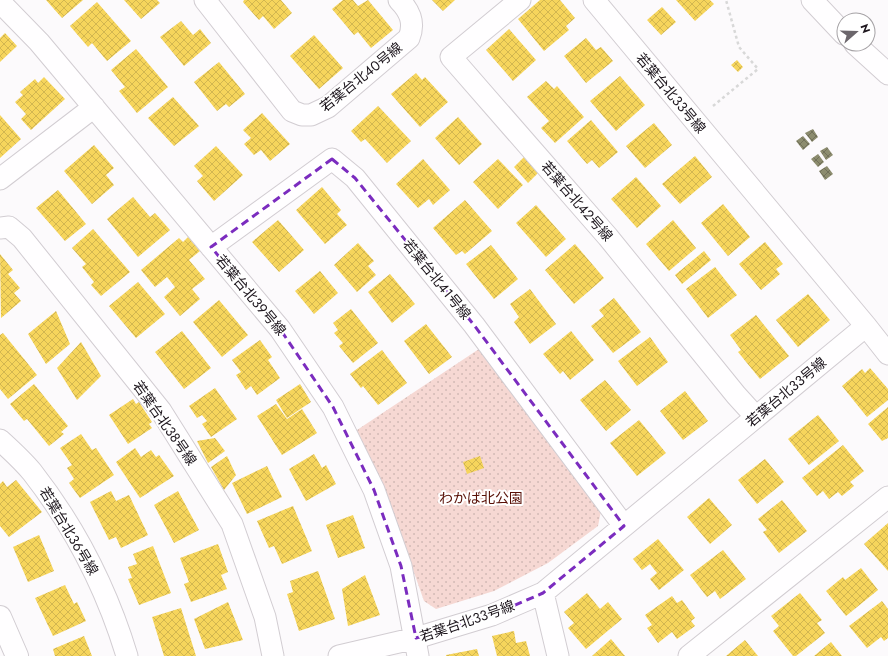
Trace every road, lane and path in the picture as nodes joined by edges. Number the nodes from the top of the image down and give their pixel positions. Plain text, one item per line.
1 (205, 0) edge
2 (399, 0) edge
3 (520, 0) edge
4 (594, 0) edge
5 (726, 0) edge
6 (812, 0) edge
7 (0, 2) edge
8 (836, 26) edge
9 (864, 52) edge
10 (888, 74) edge
11 (94, 107) junction
12 (695, 121) junction
13 (0, 179) edge
14 (0, 228) edge
15 (211, 247) junction
16 (866, 326) junction
17 (888, 354) edge
18 (756, 417) junction
19 (0, 440) edge
20 (888, 497) edge
21 (624, 526) junction
22 (542, 593) junction
23 (0, 617) edge
24 (417, 647) edge
25 (17, 656) edge
26 (127, 656) edge
27 (273, 656) edge
28 (339, 656) edge
29 (558, 656) edge
30 (689, 656) edge

1 - 2 street, 若葉台北40号線
3 - 18 street, 若葉台北42号線
4 - 12 street, 若葉台北33号線
5 - 12 path
6 - 8 street
7 - 11 street, 若葉台北39号線
9 - 10 street
11 - 13 street
11 - 15 street, 若葉台北39号線
12 - 16 street, 若葉台北33号線
14 - 27 street, 若葉台北38号線
15 - 21 street, 若葉台北41号線
15 - 24 street, 若葉台北39号線
16 - 17 street
16 - 18 street, 若葉台北33号線
18 - 21 street, 若葉台北33号線
19 - 26 street, 若葉台北36号線
20 - 30 street
21 - 22 street, 若葉台北33号線
22 - 24 street, 若葉台北33号線
22 - 29 street
23 - 25 street
24 - 28 street, 若葉台北33号線

